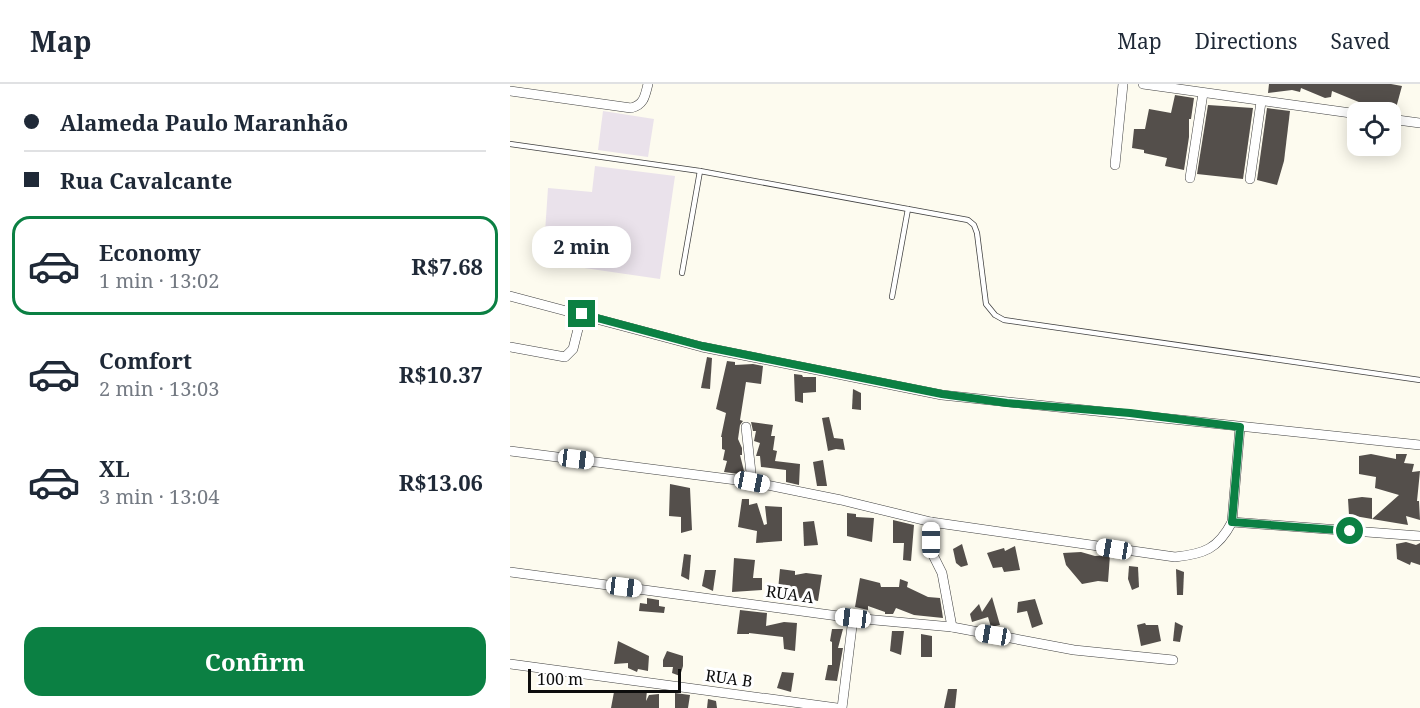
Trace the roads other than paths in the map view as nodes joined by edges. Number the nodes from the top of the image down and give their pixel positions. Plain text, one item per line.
1 (648, 84) edge
2 (1124, 84) edge
3 (1143, 84) edge
4 (510, 91) edge
5 (1203, 93) junction
6 (1261, 102) junction
7 (1347, 113) edge
8 (1401, 120) edge
9 (1420, 123) edge
10 (510, 144) edge
11 (1114, 165) dead end
12 (700, 171) junction
13 (1190, 178) dead end
14 (1250, 179) dead end
15 (908, 209) junction
16 (682, 273) dead end
17 (510, 296) edge
18 (892, 297) dead end
19 (582, 314) junction
20 (510, 347) edge
21 (1420, 380) edge
22 (746, 427) dead end
23 (1240, 427) junction
24 (1420, 446) edge
25 (510, 451) edge
26 (752, 482) junction
27 (931, 522) junction
28 (1232, 522) junction
29 (1420, 536) edge
30 (510, 572) edge
31 (853, 618) junction
32 (952, 627) junction
33 (1173, 660) dead end
34 (510, 664) edge
35 (837, 708) edge
36 (842, 708) edge

1 - 4 street
2 - 11 street
3 - 5 street
5 - 6 street
5 - 13 street
6 - 7 street
6 - 14 street
8 - 9 street
10 - 12 lane
12 - 15 lane
12 - 16 lane
15 - 18 lane
15 - 21 lane
17 - 19 street
19 - 20 street
19 - 23 street
22 - 26 street
23 - 24 street
23 - 28 street
25 - 26 street
26 - 27 street
27 - 28 street
27 - 32 street
28 - 29 street
30 - 31 street, RUA A
31 - 32 street, RUA A
31 - 36 street
32 - 33 street, RUA A
34 - 35 street, RUA B

